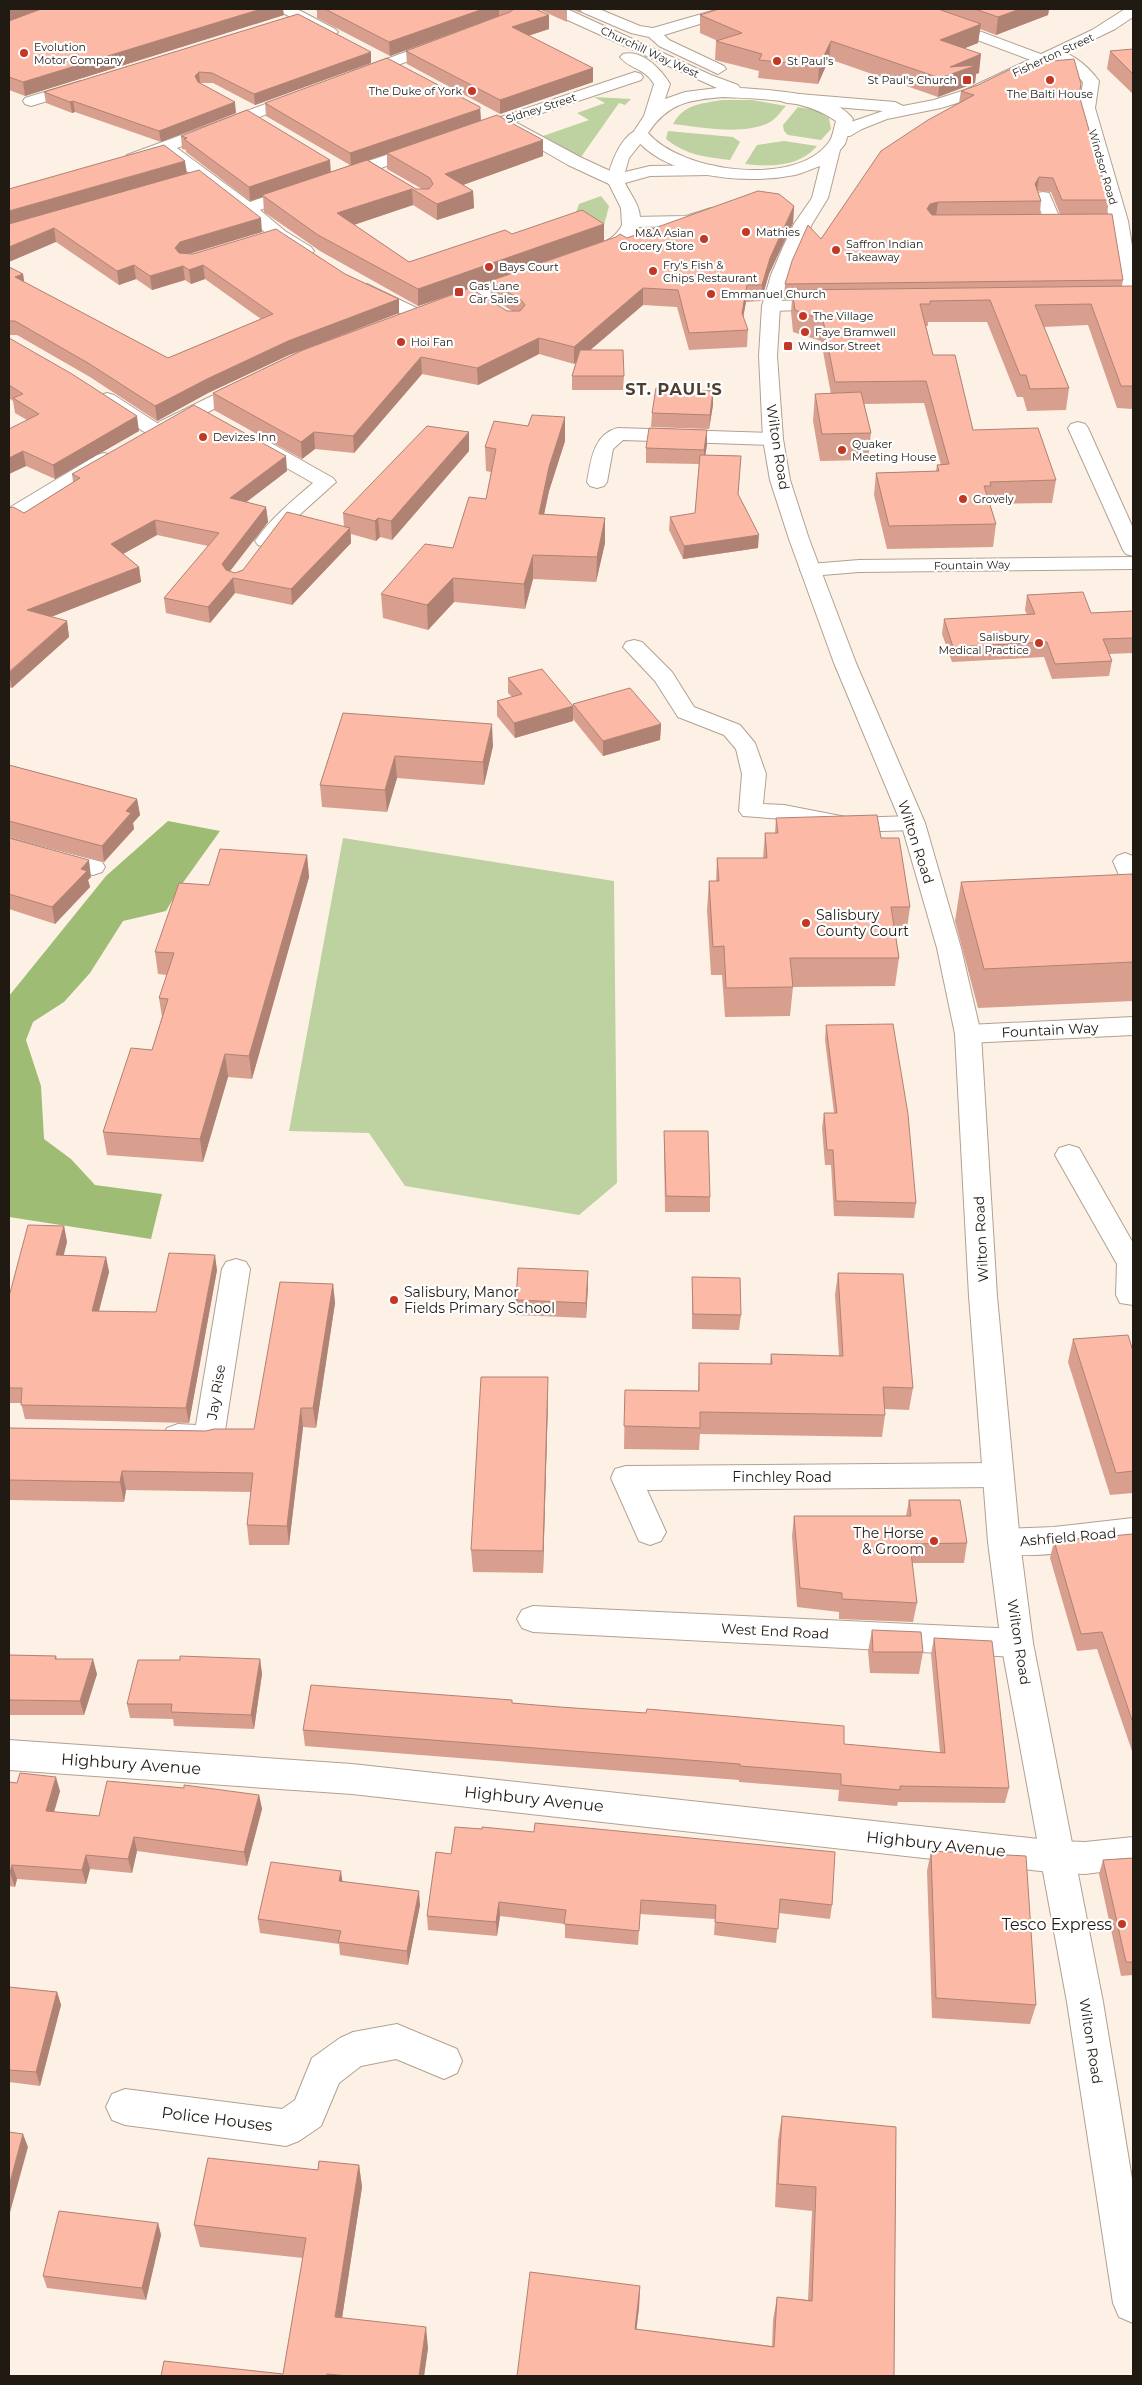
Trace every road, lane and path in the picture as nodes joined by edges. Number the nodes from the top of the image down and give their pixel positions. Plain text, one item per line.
1 (555, 9) edge
2 (587, 9) edge
3 (734, 9) edge
4 (907, 9) edge
5 (1133, 10) edge
6 (318, 12) dead end
7 (285, 16) edge
8 (302, 17) junction
9 (540, 17) edge
10 (654, 33) junction
11 (346, 40) edge
12 (452, 40) edge
13 (372, 54) edge
14 (1047, 57) junction
15 (390, 63) junction
16 (718, 69) dead end
17 (407, 72) edge
18 (635, 77) dead end
19 (344, 80) edge
20 (96, 81) edge
21 (317, 90) edge
22 (746, 93) junction
23 (787, 98) junction
24 (31, 101) dead end
25 (910, 108) junction
26 (485, 112) dead end
27 (651, 115) junction
28 (502, 121) junction
29 (844, 133) junction
30 (640, 134) junction
31 (452, 139) edge
32 (435, 144) edge
33 (166, 148) junction
34 (833, 151) junction
35 (621, 157) junction
36 (574, 161) junction
37 (121, 163) edge
38 (368, 167) junction
39 (710, 170) junction
40 (330, 172) edge
41 (205, 176) junction
42 (757, 176) junction
43 (384, 177) edge
44 (615, 180) junction
45 (186, 181) edge
46 (312, 186) edge
47 (807, 196) junction
48 (1043, 197) dead end
49 (731, 207) edge
50 (248, 208) junction
51 (1033, 221) edge
52 (1052, 221) junction
53 (1071, 221) edge
54 (1100, 221) edge
55 (1119, 221) junction
56 (632, 222) junction
57 (278, 234) junction
58 (261, 240) edge
59 (578, 260) edge
60 (321, 262) edge
61 (546, 271) edge
62 (353, 282) edge
63 (473, 296) junction
64 (1114, 301) edge
65 (1133, 301) edge
66 (843, 305) edge
67 (771, 306) junction
68 (489, 307) edge
69 (416, 315) junction
70 (392, 324) edge
71 (264, 376) edge
72 (91, 389) edge
73 (1078, 428) dead end
74 (240, 434) edge
75 (773, 439) junction
76 (140, 440) junction
77 (596, 482) dead end
78 (9, 516) edge
79 (1133, 550) edge
80 (252, 558) edge
81 (1133, 563) edge
82 (810, 570) junction
83 (634, 647) dead end
84 (913, 823) junction
85 (9, 845) edge
86 (93, 867) dead end
87 (1133, 1026) edge
88 (968, 1034) junction
89 (1069, 1155) dead end
90 (1132, 1264) edge
91 (236, 1269) dead end
92 (1130, 1295) dead end
93 (152, 1436) edge
94 (998, 1475) junction
95 (1133, 1531) edge
96 (650, 1532) dead end
97 (1004, 1542) junction
98 (533, 1619) dead end
99 (1017, 1643) junction
100 (9, 1755) edge
101 (1133, 1853) edge
102 (1058, 1857) junction
103 (444, 2062) dead end
104 (125, 2107) dead end
105 (1133, 2303) edge

1 - 22 main road, Churchill Way West
2 - 10 main road
3 - 10 main road
4 - 14 main road
5 - 14 main road, Fisherton Street
6 - 8 main road
7 - 8 main road
8 - 11 main road
9 - 27 main road, Churchill Way West
10 - 16 main road
12 - 15 main road
13 - 15 main road
14 - 25 main road, Fisherton Street
14 - 55 main road, Windsor Road
15 - 17 main road
15 - 19 main road
18 - 28 main road, Sidney Street
20 - 24 main road
21 - 33 main road
22 - 23 main road
22 - 27 main road
23 - 25 main road, Fisherton Street
23 - 29 main road
25 - 29 main road, Fisherton Street
26 - 28 main road
27 - 30 main road
28 - 31 main road, Sidney Street
28 - 36 main road
29 - 34 main road
30 - 35 main road
30 - 39 main road
32 - 38 main road
33 - 37 main road
33 - 41 main road
34 - 42 main road
34 - 47 main road, Wilton Road
35 - 36 main road
35 - 44 main road
36 - 44 main road
38 - 40 main road
38 - 43 main road
39 - 42 main road
39 - 44 main road
41 - 45 main road
41 - 50 main road
42 - 47 main road
44 - 56 main road
46 - 50 main road
47 - 67 main road, Wilton Road
48 - 52 main road
49 - 56 main road
50 - 57 main road
51 - 52 main road
52 - 53 main road
54 - 55 main road
55 - 65 main road, Windsor Road
56 - 59 main road
57 - 58 main road
57 - 60 main road
61 - 63 main road
62 - 69 main road
63 - 68 main road
63 - 69 main road
64 - 65 main road
66 - 67 main road
67 - 75 main road, Wilton Road
69 - 70 main road
71 - 76 main road
72 - 76 main road
73 - 79 main road
74 - 80 main road
75 - 77 main road
75 - 82 main road, Wilton Road
76 - 78 main road
81 - 82 main road, Fountain Way
82 - 84 main road, Wilton Road
83 - 84 main road
84 - 88 main road, Wilton Road
85 - 86 main road
87 - 88 main road, Fountain Way
88 - 94 main road, Wilton Road
89 - 90 main road
90 - 92 main road
91 - 93 main road, Jay Rise
94 - 96 main road, Finchley Road
94 - 97 main road, Wilton Road
95 - 97 main road, Ashfield Road
97 - 99 main road, Wilton Road
98 - 99 main road, West End Road
99 - 102 main road, Wilton Road
100 - 102 main road, Highbury Avenue
101 - 102 main road, Highbury Avenue
102 - 105 main road, Wilton Road
103 - 104 main road, Police Houses

